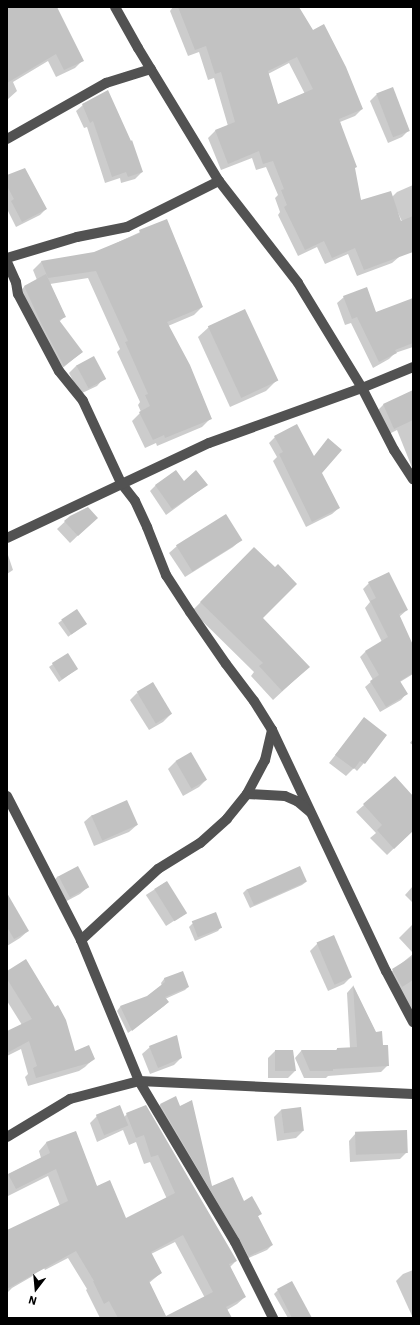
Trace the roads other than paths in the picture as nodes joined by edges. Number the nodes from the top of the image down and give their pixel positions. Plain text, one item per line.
1 (115, 7) edge
2 (151, 69) junction
3 (7, 139) edge
4 (219, 181) junction
5 (7, 258) edge
6 (7, 262) edge
7 (413, 367) edge
8 (362, 388) junction
9 (413, 479) edge
10 (121, 484) junction
11 (7, 538) edge
12 (272, 730) junction
13 (247, 794) junction
14 (7, 796) edge
15 (314, 816) junction
16 (81, 940) junction
17 (413, 1022) edge
18 (138, 1081) junction
19 (413, 1094) edge
20 (7, 1137) edge
21 (273, 1318) edge

1 - 2 street
2 - 3 street
2 - 4 street
4 - 5 street
4 - 8 street
6 - 10 street
7 - 8 street
8 - 9 street
8 - 10 street
10 - 11 street
10 - 12 street
12 - 13 street
12 - 15 street
13 - 15 street
13 - 16 street
14 - 16 street
15 - 17 street
16 - 18 street
18 - 19 street
18 - 20 street
18 - 21 street

